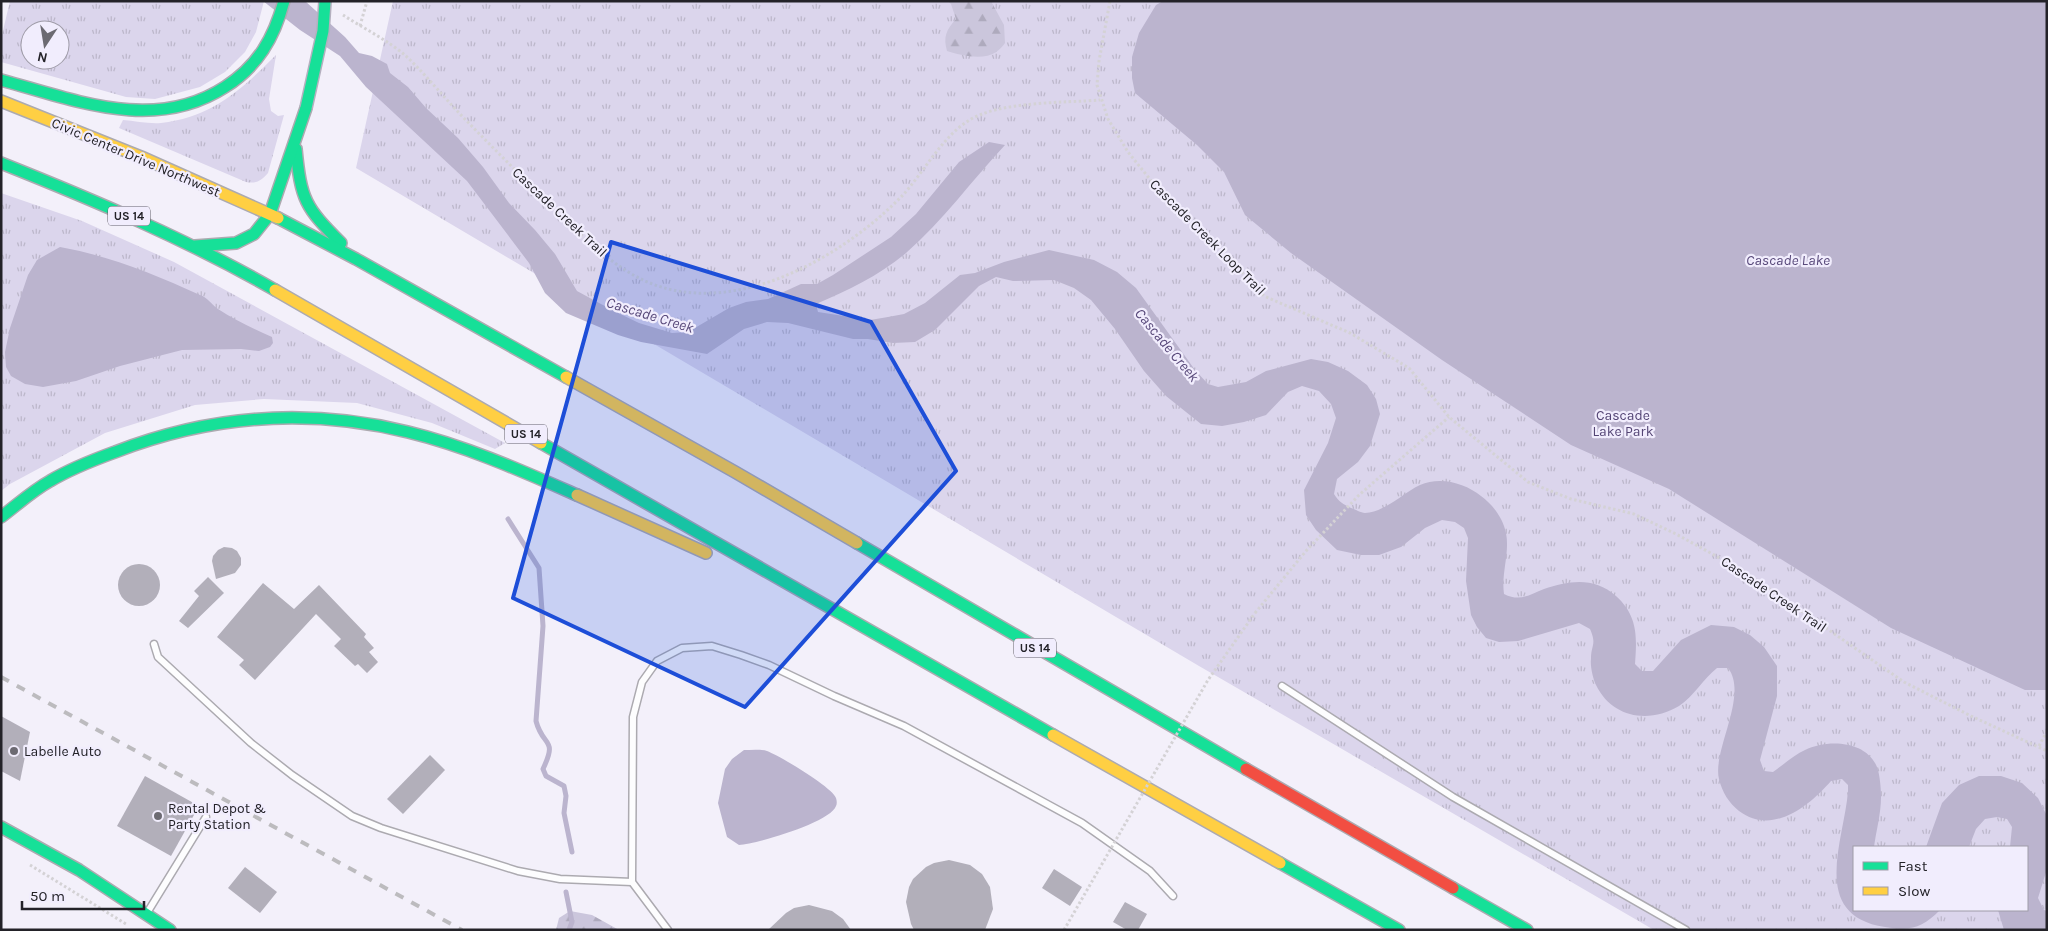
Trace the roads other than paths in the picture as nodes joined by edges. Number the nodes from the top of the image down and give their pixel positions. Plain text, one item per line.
1 (284, 1) edge
2 (325, 1) edge
3 (1, 80) edge
4 (1, 102) edge
5 (295, 144) junction
6 (1, 163) edge
7 (270, 214) junction
8 (191, 246) junction
9 (356, 259) junction
10 (1, 517) edge
11 (716, 558) dead end
12 (734, 566) dead end
13 (859, 625) junction
14 (154, 644) dead end
15 (1282, 686) dead end
16 (206, 817) dead end
17 (1, 827) edge
18 (632, 882) junction
19 (1173, 896) dead end
20 (146, 914) junction
21 (170, 930) edge
22 (668, 930) edge
23 (1399, 930) edge
24 (1527, 930) edge
25 (1686, 930) edge

1 - 3 main road
2 - 5 main road, US 14, bridge
4 - 7 main road, Civic Center Drive Northwest
5 - 7 main road
5 - 9 main road, US 14
6 - 8 main road, US 14
7 - 8 main road
7 - 9 main road, Civic Center Drive Northwest
8 - 13 main road, US 14
9 - 24 main road, US 14
10 - 11 main road
12 - 13 main road
13 - 23 main road, US 14
14 - 18 lane
15 - 25 lane
16 - 20 lane
17 - 20 main road
18 - 19 lane
18 - 22 lane
20 - 21 main road

